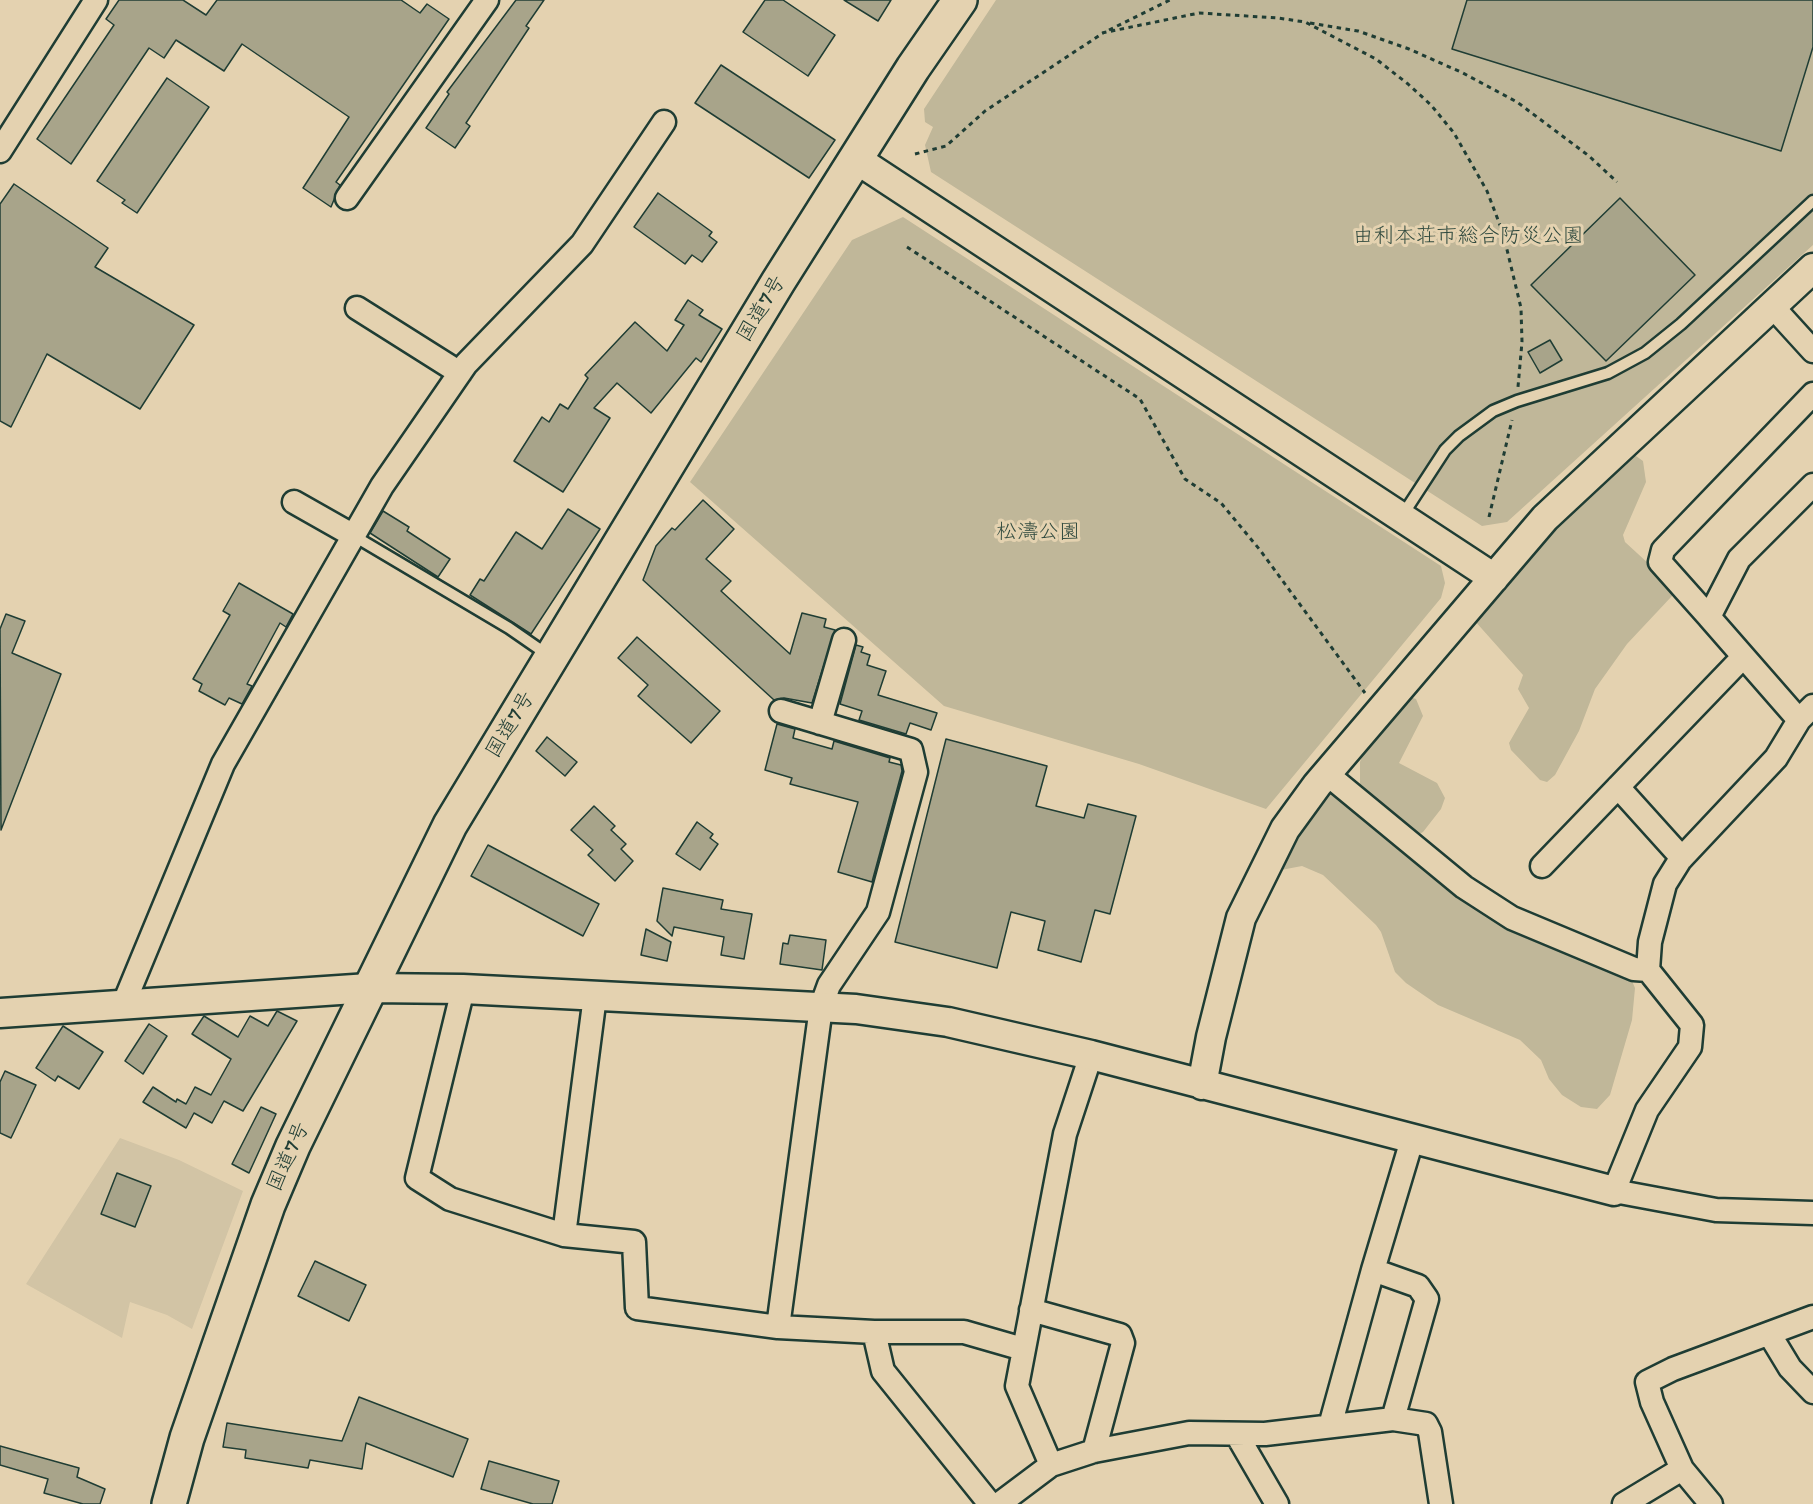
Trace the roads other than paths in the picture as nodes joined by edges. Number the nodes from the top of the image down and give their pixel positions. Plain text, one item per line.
1 (96, 0) edge
2 (487, 0) edge
3 (960, 0) edge
4 (664, 122) dead end
5 (0, 151) edge
6 (856, 159) junction
7 (347, 198) dead end
8 (1813, 201) edge
9 (1813, 268) edge
10 (1772, 306) junction
11 (357, 308) dead end
12 (1813, 351) edge
13 (460, 373) junction
14 (1813, 394) edge
15 (1813, 485) edge
16 (294, 502) dead end
17 (1401, 517) junction
18 (354, 536) junction
19 (1494, 578) junction
20 (1709, 617) junction
21 (844, 640) dead end
22 (1743, 657) junction
23 (551, 658) junction
24 (781, 711) dead end
25 (1806, 713) edge
26 (820, 723) junction
27 (1327, 774) junction
28 (1618, 787) junction
29 (1682, 858) junction
30 (1542, 866) dead end
31 (1648, 970) junction
32 (369, 988) junction
33 (463, 989) junction
34 (596, 996) junction
35 (124, 1003) junction
36 (821, 1007) junction
37 (0, 1013) edge
38 (1091, 1055) junction
39 (1203, 1085) junction
40 (1412, 1140) junction
41 (1614, 1191) junction
42 (1813, 1213) edge
43 (564, 1235) junction
44 (1373, 1270) junction
45 (1031, 1310) junction
46 (1813, 1317) edge
47 (777, 1327) junction
48 (874, 1332) junction
49 (1770, 1335) junction
50 (1023, 1349) junction
51 (1813, 1392) edge
52 (1393, 1419) junction
53 (1330, 1426) junction
54 (1237, 1435) junction
55 (1094, 1451) junction
56 (1051, 1465) junction
57 (1682, 1469) junction
58 (169, 1504) edge
59 (990, 1504) edge
60 (999, 1504) edge
61 (1277, 1504) edge
62 (1441, 1504) edge
63 (1624, 1504) edge
64 (1711, 1504) edge

1 - 5 street
2 - 7 street
3 - 6 highway, 国道7号
4 - 13 street
6 - 17 street
6 - 23 highway, 国道7号
8 - 17 lane
9 - 10 street
10 - 12 street
10 - 19 street
11 - 13 street
13 - 18 street
14 - 20 street
15 - 20 street
16 - 18 street
17 - 19 street
18 - 23 lane
18 - 35 street
19 - 27 street
20 - 22 street
21 - 26 street
22 - 25 street
22 - 28 street
23 - 32 highway, 国道7号
24 - 26 street
25 - 29 street
26 - 36 street
27 - 31 street
27 - 39 street
28 - 29 street
28 - 30 street
29 - 31 street
31 - 41 street
32 - 33 street
32 - 35 street
32 - 58 highway, 国道7号
33 - 34 street
33 - 43 street
34 - 36 street
34 - 43 street
35 - 37 street
36 - 38 street
36 - 47 street
38 - 39 street
38 - 45 street
39 - 40 street
40 - 41 street
40 - 44 street
41 - 42 street
43 - 47 street
44 - 52 street
44 - 53 street
45 - 50 street
45 - 55 street
46 - 49 street
47 - 48 street
48 - 50 street
48 - 59 street
49 - 51 street
49 - 57 street
50 - 56 street
52 - 53 street
52 - 62 street
53 - 54 street
54 - 55 street
54 - 61 street
55 - 56 street
56 - 60 street
57 - 63 street
57 - 64 street

